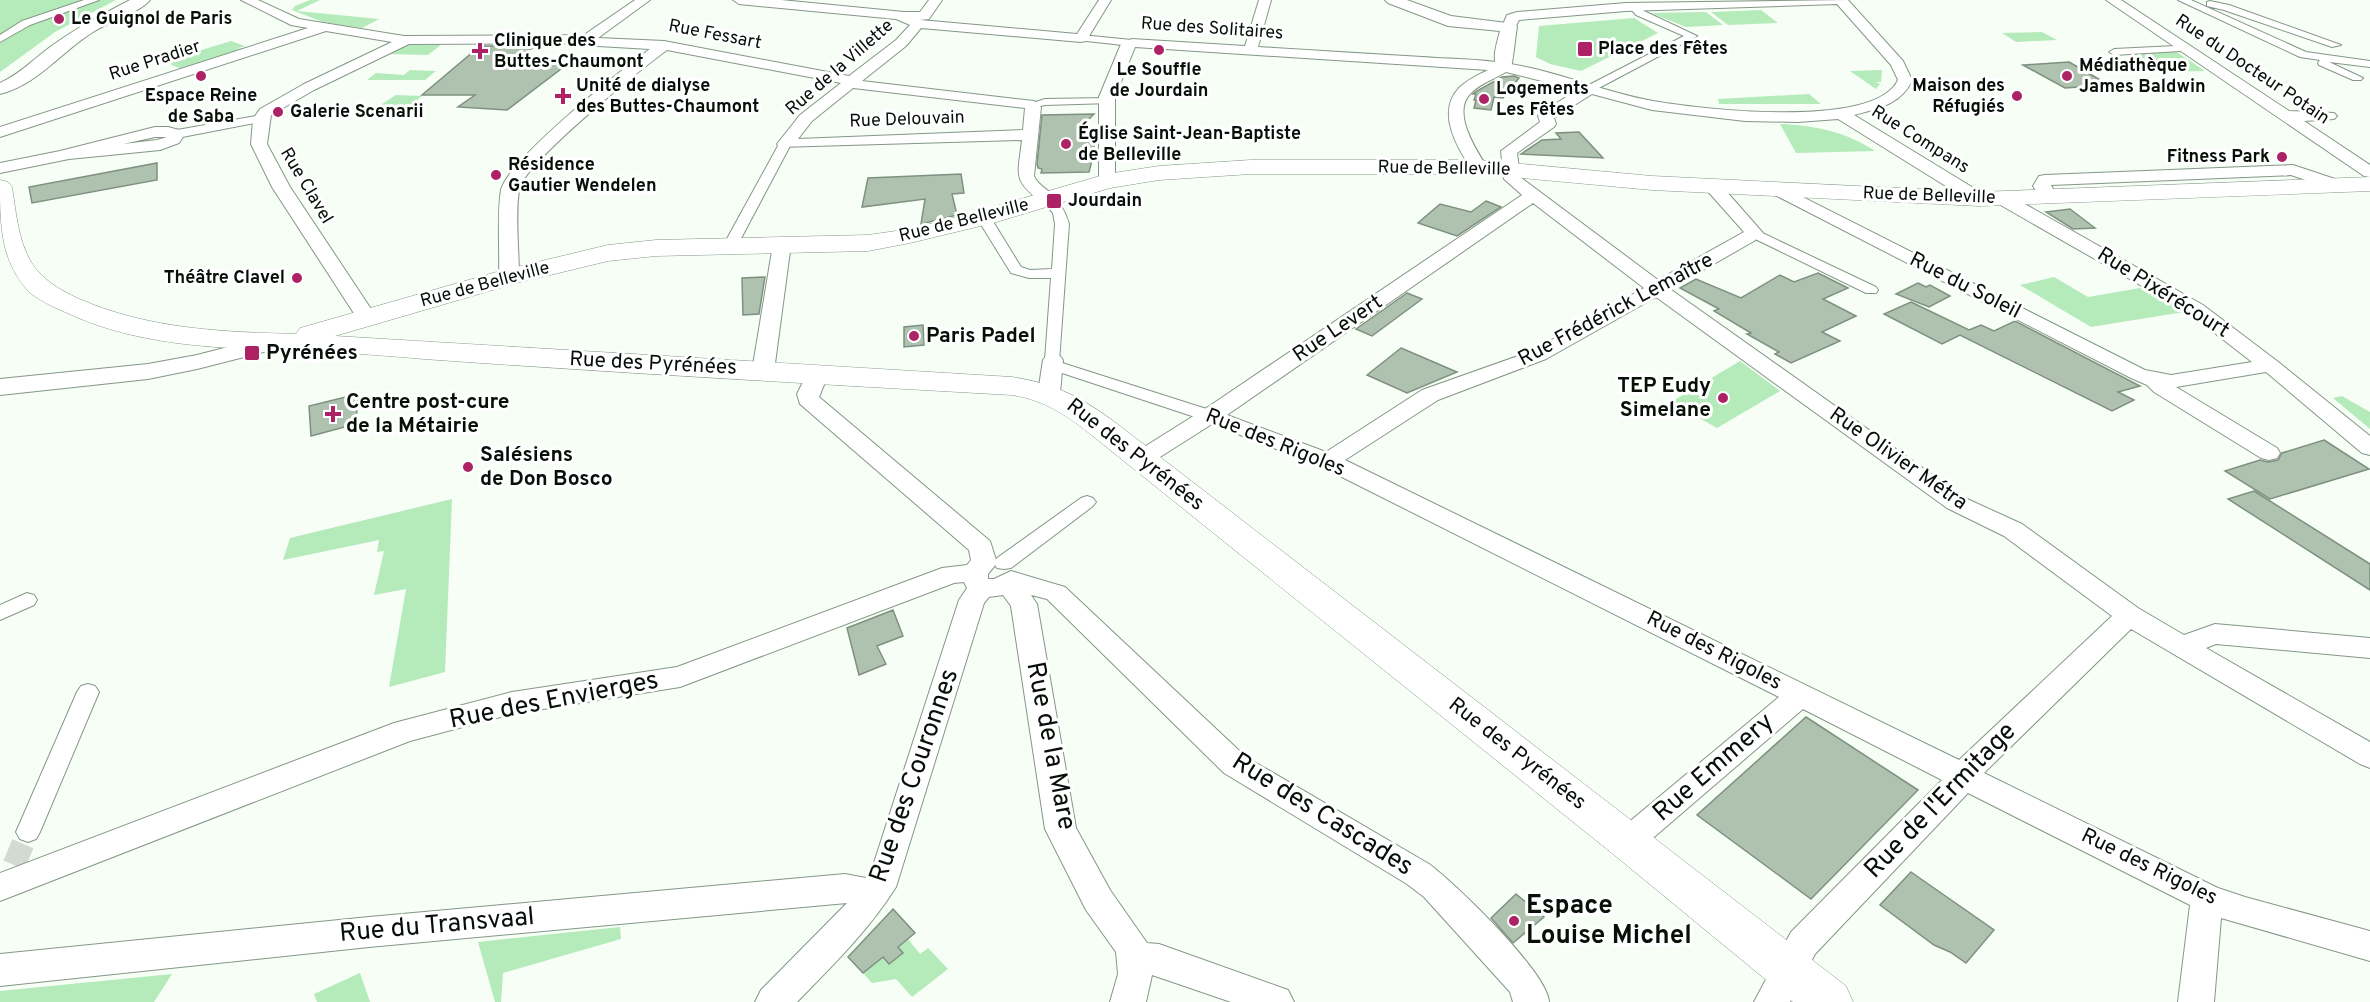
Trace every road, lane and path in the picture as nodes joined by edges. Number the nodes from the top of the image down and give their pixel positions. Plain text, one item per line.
1 (94, 0) edge
2 (141, 0) edge
3 (247, 0) edge
4 (644, 0) edge
5 (739, 0) edge
6 (936, 0) edge
7 (1105, 0) edge
8 (1265, 0) edge
9 (1393, 0) edge
10 (1620, 0) edge
11 (1836, 0) edge
12 (1841, 0) edge
13 (2112, 0) edge
14 (2183, 0) edge
15 (2190, 0) edge
16 (289, 3) dead end
17 (787, 3) edge
18 (1634, 7) junction
19 (269, 10) junction
20 (921, 20) junction
21 (26, 23) junction
22 (1509, 27) junction
23 (0, 28) edge
24 (322, 28) junction
25 (1081, 38) junction
26 (0, 39) edge
27 (587, 39) junction
28 (407, 40) junction
29 (1132, 43) junction
30 (664, 45) junction
31 (2336, 45) dead end
32 (2176, 49) dead end
33 (2355, 51) dead end
34 (1250, 52) junction
35 (2114, 52) dead end
36 (2304, 55) junction
37 (2370, 57) edge
38 (2370, 64) edge
39 (1503, 68) junction
40 (2357, 78) dead end
41 (851, 82) junction
42 (1591, 88) junction
43 (0, 89) edge
44 (1107, 101) junction
45 (1032, 105) junction
46 (1841, 114) junction
47 (2285, 116) junction
48 (2329, 116) dead end
49 (261, 119) junction
50 (0, 132) edge
51 (177, 134) joint
52 (1030, 135) junction
53 (785, 144) junction
54 (1479, 167) junction
55 (0, 168) edge
56 (1509, 170) junction
57 (2370, 172) edge
58 (1107, 181) junction
59 (2370, 184) edge
60 (0, 187) edge
61 (1713, 187) junction
62 (1777, 189) junction
63 (1534, 195) junction
64 (2003, 198) junction
65 (1048, 199) junction
66 (1979, 199) junction
67 (984, 218) junction
68 (1754, 233) junction
69 (784, 245) junction
70 (730, 246) junction
71 (1059, 273) junction
72 (509, 277) junction
73 (1659, 290) junction
74 (1872, 290) dead end
75 (367, 318) junction
76 (274, 342) junction
77 (2270, 365) junction
78 (763, 371) junction
79 (1052, 373) junction
80 (817, 375) junction
81 (2155, 380) junction
82 (0, 387) edge
83 (1210, 416) junction
84 (2370, 448) edge
85 (2269, 453) dead end
86 (1141, 459) junction
87 (1328, 462) junction
88 (1087, 502) dead end
89 (994, 575) junction
90 (27, 600) dead end
91 (0, 613) edge
92 (2128, 615) junction
93 (2182, 646) junction
94 (2370, 648) edge
95 (88, 692) dead end
96 (1800, 695) junction
97 (2370, 756) edge
98 (1964, 775) junction
99 (28, 832) tunnel mouth
100 (1628, 841) junction
101 (6, 879) edge
102 (875, 894) junction
103 (2208, 898) junction
104 (2370, 946) edge
105 (1135, 957) junction
106 (0, 970) edge
107 (1780, 985) edge
108 (773, 1002) edge
109 (1128, 1002) edge
110 (1276, 1002) edge
111 (1531, 1002) edge
112 (1829, 1002) edge
113 (2196, 1002) edge

1 - 21 street
2 - 43 street
3 - 19 street, Rue Fessart
4 - 27 street
5 - 17 street, Rue de la Villette
6 - 20 street, Rue de la Villette
7 - 25 street
8 - 34 street
9 - 22 street
10 - 18 street
11 - 18 street
12 - 46 street, Rue des Solitaires
13 - 47 street, Rue du Docteur Potain
14 - 36 street
15 - 31 street
16 - 19 street
17 - 20 street, Rue de la Villette
18 - 22 street
18 - 42 street
19 - 24 street, Rue Fessart
20 - 25 street, Rue des Solitaires
20 - 41 street, Rue de la Villette
21 - 23 street
21 - 26 street
22 - 39 street
24 - 28 street, Rue Fessart
24 - 50 street, Rue Pradier
25 - 29 street, Rue des Solitaires
27 - 28 street, Rue Fessart
27 - 30 street, Rue Fessart
28 - 49 street
29 - 34 street, Rue des Solitaires
29 - 44 street
30 - 41 street, Rue Fessart
30 - 72 street
32 - 35 street
33 - 37 street
34 - 39 street, Rue des Solitaires
36 - 38 street
36 - 40 street
39 - 42 street, Rue des Solitaires
39 - 54 street
41 - 45 street, Rue Fessart
41 - 53 street, Rue de la Villette
42 - 46 street, Rue des Solitaires
42 - 56 street
44 - 45 street, Rue Fessart
44 - 58 street
45 - 52 street
46 - 66 street, Rue Compans
47 - 48 street
47 - 57 street, Rue du Docteur Potain
49 - 51 street
49 - 75 street, Rue Clavel
51 - 55 street
52 - 53 street, Rue Delouvain
52 - 65 street
53 - 70 street, Rue de la Villette
54 - 56 main road, Rue de Belleville
54 - 58 main road, Rue de Belleville
56 - 61 main road, Rue de Belleville
56 - 63 street, Rue Olivier Métra
58 - 65 main road, Rue de Belleville
59 - 64 main road, Rue de Belleville
60 - 76 main road
61 - 62 main road, Rue de Belleville
61 - 68 street
62 - 66 main road, Rue de Belleville
62 - 81 street, Rue du Soleil
63 - 73 street, Rue Olivier Métra
63 - 83 street, Rue Levert
64 - 66 main road, Rue de Belleville
64 - 77 street, Rue Pixérécourt
65 - 67 main road, Rue de Belleville
65 - 71 street
67 - 69 main road, Rue de Belleville
67 - 71 street
68 - 73 street, Rue Frédérick Lemaître
68 - 74 street
69 - 70 main road, Rue de Belleville
69 - 78 street
70 - 72 main road, Rue de Belleville
71 - 79 street
72 - 75 main road, Rue de Belleville
73 - 87 street, Rue Frédérick Lemaître
73 - 92 street, Rue Olivier Métra
75 - 76 main road, Rue de Belleville
76 - 78 main road, Rue des Pyrénées
76 - 82 street, Rue de Belleville
77 - 81 street, Rue du Soleil
77 - 84 street, Rue Pixérécourt
78 - 80 main road, Rue des Pyrénées
79 - 80 main road, Rue des Pyrénées
79 - 83 street, Rue des Rigoles
79 - 86 main road, Rue des Pyrénées
80 - 89 street, Rue de la Mare
81 - 85 street, Rue du Soleil
83 - 86 street, Rue Levert
83 - 87 street, Rue des Rigoles
86 - 100 main road, Rue des Pyrénées
87 - 96 street, Rue des Rigoles
88 - 89 street
89 - 101 street, Rue des Envierges
89 - 102 street, Rue des Couronnes
89 - 105 street, Rue de la Mare
89 - 111 street, Rue des Cascades
90 - 91 street
92 - 93 street, Rue Olivier Métra
92 - 98 street, Rue de l'Ermitage
93 - 94 street
93 - 97 street, Rue Olivier Métra
95 - 99 street
96 - 98 street, Rue des Rigoles
96 - 100 street, Rue Emmery
98 - 103 street, Rue des Rigoles
98 - 107 street, Rue de l'Ermitage
100 - 107 main road, Rue des Pyrénées
102 - 106 street, Rue du Transvaal
102 - 108 street, Rue des Couronnes
103 - 104 street, Rue des Rigoles
103 - 113 street
105 - 109 street
105 - 110 street
107 - 112 main road, Rue des Pyrénées

